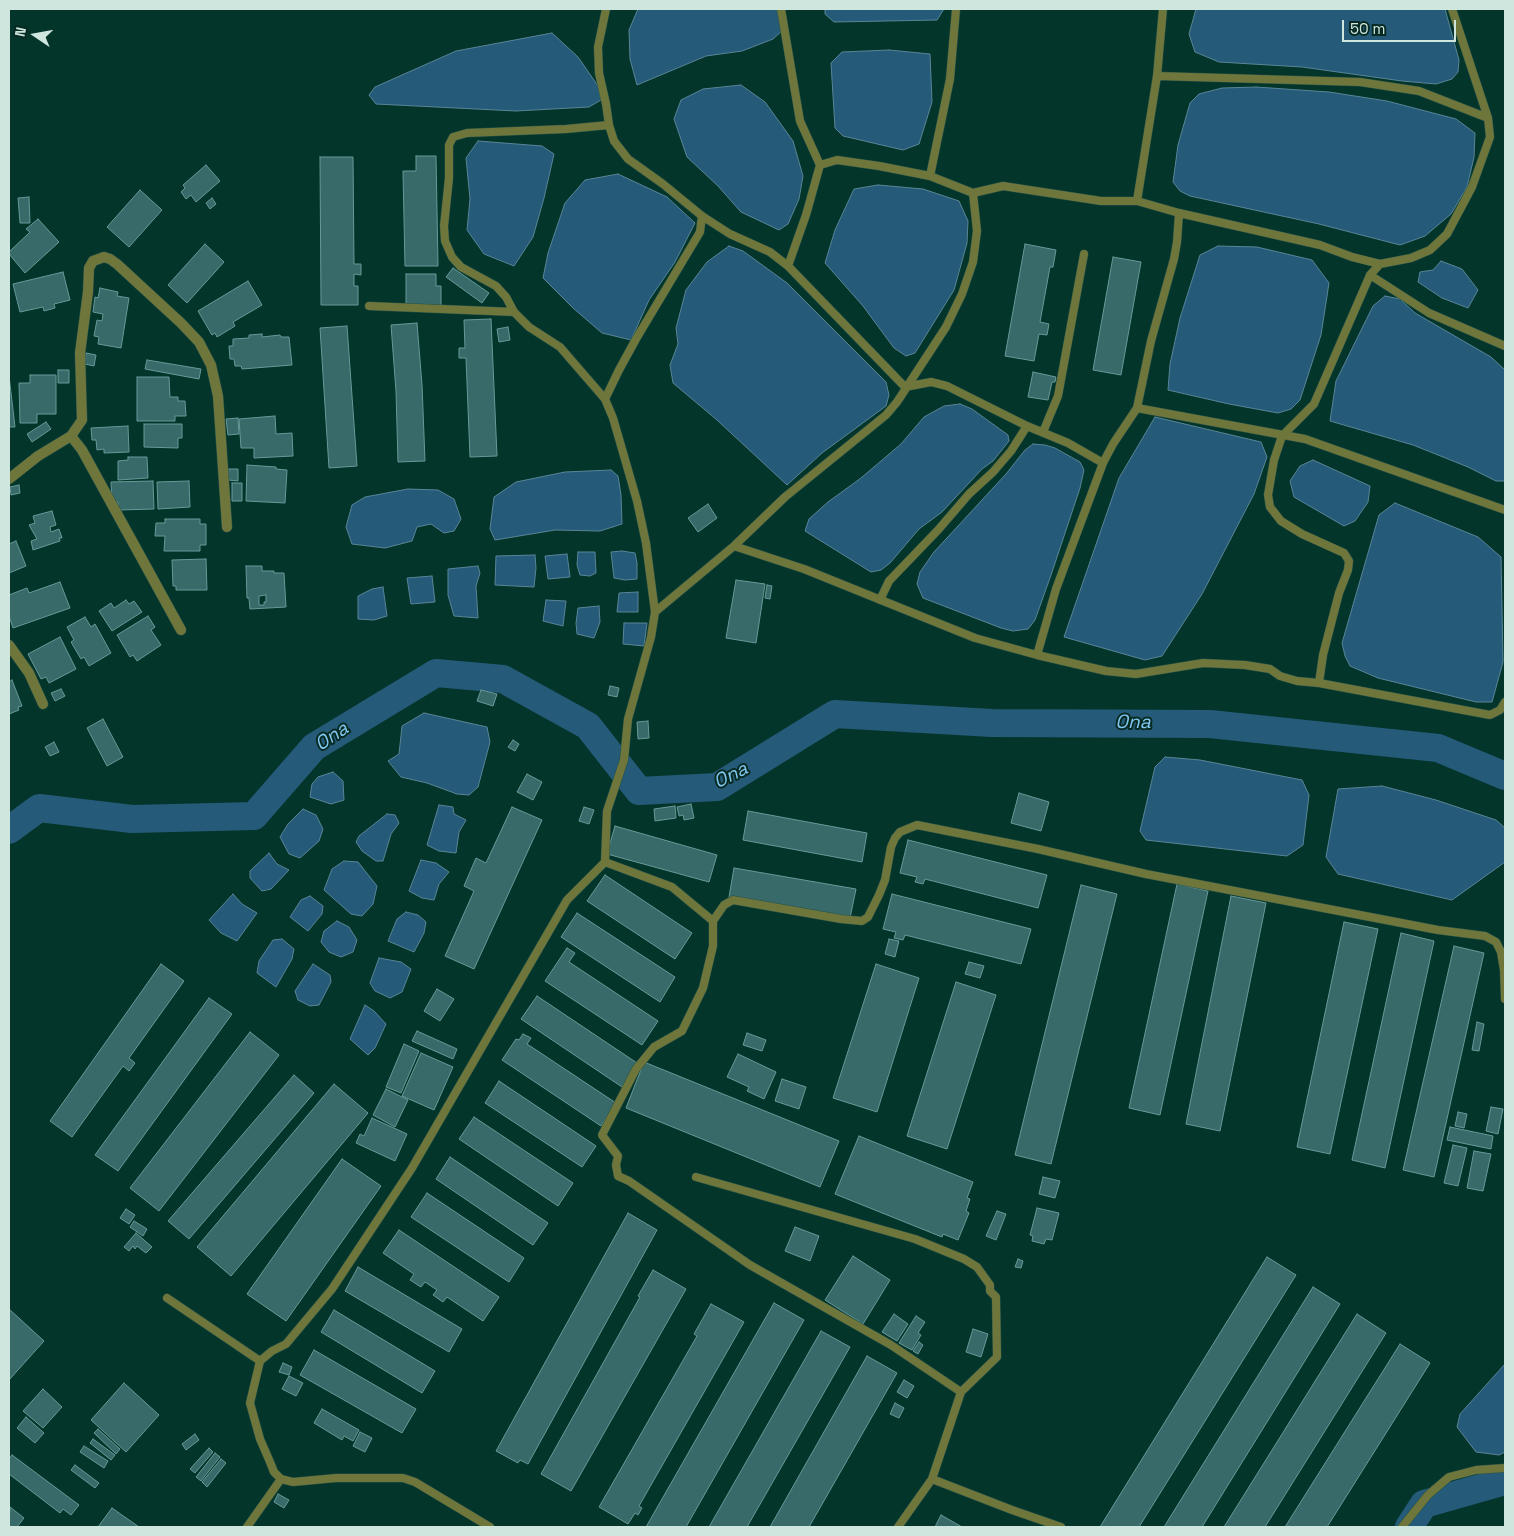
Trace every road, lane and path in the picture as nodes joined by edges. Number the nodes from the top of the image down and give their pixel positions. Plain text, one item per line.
1 (606, 9) edge
2 (780, 9) edge
3 (956, 9) edge
4 (1160, 9) edge
5 (1452, 9) edge
6 (1157, 76) junction
7 (1488, 118) junction
8 (609, 125) junction
9 (820, 165) junction
10 (930, 176) junction
11 (973, 193) junction
12 (1137, 202) junction
13 (1179, 213) junction
14 (702, 216) junction
15 (1084, 254) dead end
16 (1380, 264) junction
17 (788, 266) junction
18 (1370, 274) junction
19 (369, 306) dead end
20 (514, 312) junction
21 (1505, 346) edge
22 (905, 387) junction
23 (605, 399) junction
24 (1137, 408) junction
25 (1027, 426) junction
26 (1043, 432) junction
27 (71, 436) junction
28 (1282, 436) junction
29 (1103, 463) junction
30 (9, 479) edge
31 (1505, 510) edge
32 (227, 527) dead end
33 (734, 546) junction
34 (880, 600) junction
35 (655, 612) junction
36 (181, 630) dead end
37 (9, 645) edge
38 (1037, 655) junction
39 (1319, 683) junction
40 (1505, 702) edge
41 (44, 704) dead end
42 (605, 862) junction
43 (713, 921) junction
44 (1505, 998) edge
45 (696, 1177) dead end
46 (167, 1298) dead end
47 (260, 1361) junction
48 (961, 1392) junction
49 (1505, 1468) edge
50 (281, 1479) junction
51 (932, 1479) junction
52 (247, 1527) edge
53 (490, 1527) edge
54 (898, 1527) edge
55 (1062, 1527) edge
56 (1402, 1527) edge

1 - 8 lane
2 - 9 lane
3 - 10 lane
4 - 6 lane
5 - 7 lane
6 - 7 lane
6 - 12 lane
7 - 16 lane
8 - 14 lane
8 - 20 lane
9 - 10 lane
9 - 17 lane
10 - 11 lane
11 - 12 lane
11 - 22 lane
12 - 13 lane
13 - 16 lane
13 - 24 lane
14 - 17 lane
14 - 23 lane
15 - 26 lane
16 - 18 lane
17 - 22 lane
18 - 21 lane
18 - 28 lane
19 - 20 lane
20 - 23 lane
22 - 25 lane
22 - 33 lane
23 - 35 lane
24 - 28 lane
24 - 29 lane
25 - 26 lane
25 - 34 lane
26 - 29 lane
27 - 30 street
27 - 32 street
27 - 36 street
28 - 31 lane
28 - 39 lane
29 - 38 lane
33 - 34 lane
33 - 35 lane
34 - 38 lane
35 - 42 lane
37 - 41 street
38 - 39 lane
39 - 40 lane
42 - 43 lane
42 - 47 lane
43 - 44 lane
43 - 48 lane
45 - 48 lane
46 - 47 lane
47 - 50 lane
48 - 51 lane
49 - 56 lane
50 - 52 lane
50 - 53 lane
51 - 54 lane
51 - 55 lane

